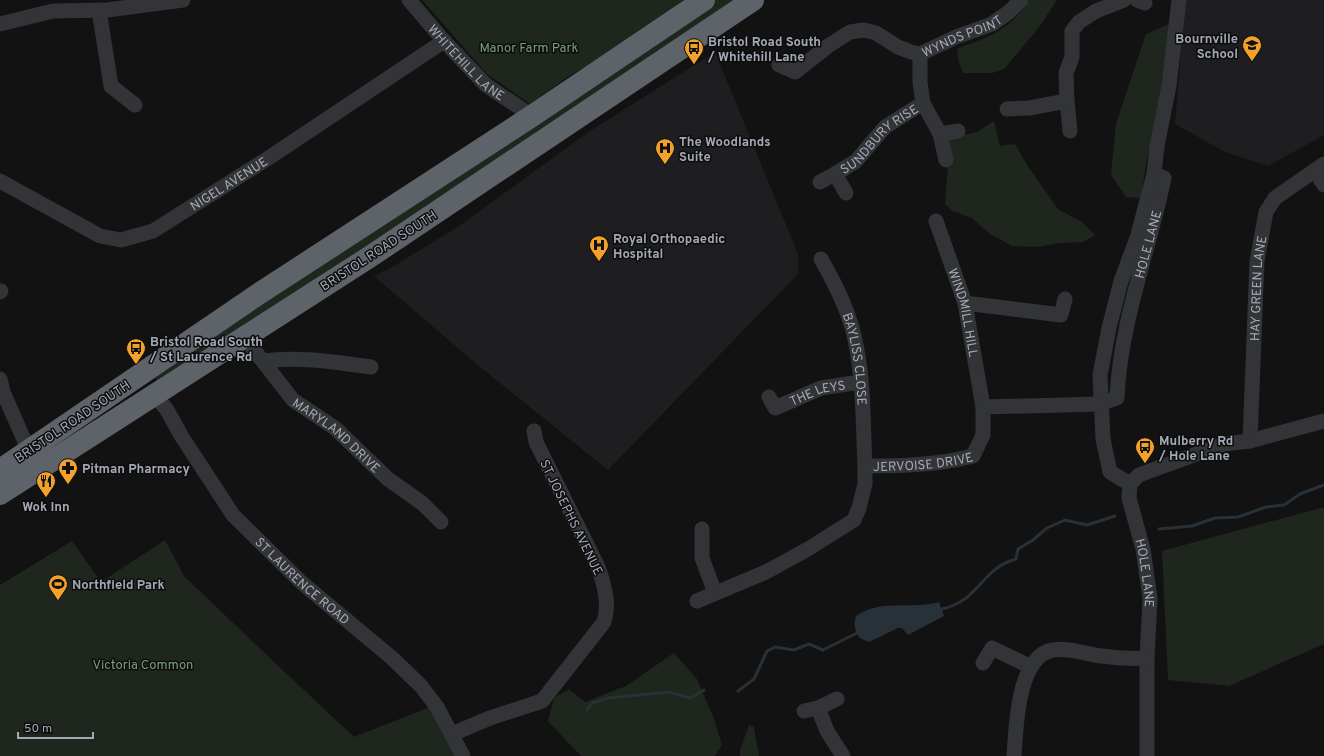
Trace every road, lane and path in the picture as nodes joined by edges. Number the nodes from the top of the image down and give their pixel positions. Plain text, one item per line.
1 (183, 0) edge
2 (409, 0) edge
3 (704, 0) edge
4 (753, 0) edge
5 (1021, 0) edge
6 (1124, 0) edge
7 (1179, 0) edge
8 (99, 10) junction
9 (0, 24) edge
10 (444, 42) junction
11 (920, 54) junction
12 (779, 65) dead end
13 (1067, 101) junction
14 (923, 103) junction
15 (135, 105) dead end
16 (1007, 109) dead end
17 (532, 116) junction
18 (958, 131) dead end
19 (1070, 132) dead end
20 (940, 134) junction
21 (946, 160) dead end
22 (1320, 167) edge
23 (835, 174) junction
24 (0, 181) edge
25 (820, 182) dead end
26 (1324, 185) edge
27 (846, 193) dead end
28 (936, 221) dead end
29 (821, 258) dead end
30 (1065, 300) dead end
31 (965, 303) junction
32 (244, 337) junction
33 (187, 342) junction
34 (263, 360) junction
35 (208, 361) junction
36 (371, 367) dead end
37 (142, 373) junction
38 (0, 379) edge
39 (860, 382) junction
40 (155, 395) junction
41 (1100, 404) junction
42 (983, 407) junction
43 (775, 408) dead end
44 (1324, 421) edge
45 (534, 431) dead end
46 (1250, 441) junction
47 (28, 451) junction
48 (865, 466) junction
49 (0, 470) edge
50 (1130, 484) junction
51 (0, 494) edge
52 (441, 522) dead end
53 (702, 529) dead end
54 (715, 593) junction
55 (697, 601) dead end
56 (1147, 658) junction
57 (983, 663) dead end
58 (1031, 667) junction
59 (837, 699) dead end
60 (452, 734) junction
61 (463, 756) edge
62 (843, 756) edge
63 (1014, 756) edge
64 (1147, 756) edge

1 - 8 street
2 - 10 street, WHITEHILL LANE
3 - 17 highway, BRISTOL ROAD SOUTH
4 - 32 highway, BRISTOL ROAD SOUTH
5 - 11 street, WYNDS POINT
6 - 13 street
7 - 41 street, HOLE LANE
8 - 9 street
8 - 15 street
10 - 17 street, WHITEHILL LANE
10 - 24 street, NIGEL AVENUE
11 - 12 street, WYNDS POINT
11 - 14 street, SUNDBURY RISE
13 - 16 street
13 - 19 street
14 - 20 street, SUNDBURY RISE
14 - 23 street, SUNDBURY RISE
17 - 33 highway, BRISTOL ROAD SOUTH
18 - 20 street
20 - 21 street, SUNDBURY RISE
22 - 26 street
22 - 46 street, HAY GREEN LANE
23 - 25 street, SUNDBURY RISE
23 - 27 street, SUNDBURY RISE
28 - 31 street, WINDMILL HILL
29 - 39 street, BAYLISS CLOSE
30 - 31 street
31 - 42 street, WINDMILL HILL
32 - 34 street, MARYLAND DRIVE
32 - 35 highway, BRISTOL ROAD SOUTH
33 - 35 highway
33 - 37 highway, BRISTOL ROAD SOUTH
34 - 36 street
34 - 52 street, MARYLAND DRIVE
35 - 40 highway, BRISTOL ROAD SOUTH
37 - 40 highway
37 - 47 highway, BRISTOL ROAD SOUTH
38 - 47 street
39 - 43 street, THE LEYS
39 - 48 street, BAYLISS CLOSE
40 - 51 highway, BRISTOL ROAD SOUTH
40 - 60 street, ST LAURENCE ROAD
41 - 42 street
41 - 50 street
42 - 48 street, JERVOISE DRIVE
44 - 46 street
45 - 60 street, ST JOSEPHS AVENUE
46 - 50 street
47 - 49 highway, BRISTOL ROAD SOUTH
48 - 54 street, JERVOISE DRIVE
50 - 56 street, HOLE LANE
53 - 54 street
54 - 55 street, JERVOISE DRIVE
56 - 58 street
56 - 64 street, HOLE LANE
57 - 58 street
58 - 63 street
59 - 62 street
60 - 61 street, ST LAURENCE ROAD

